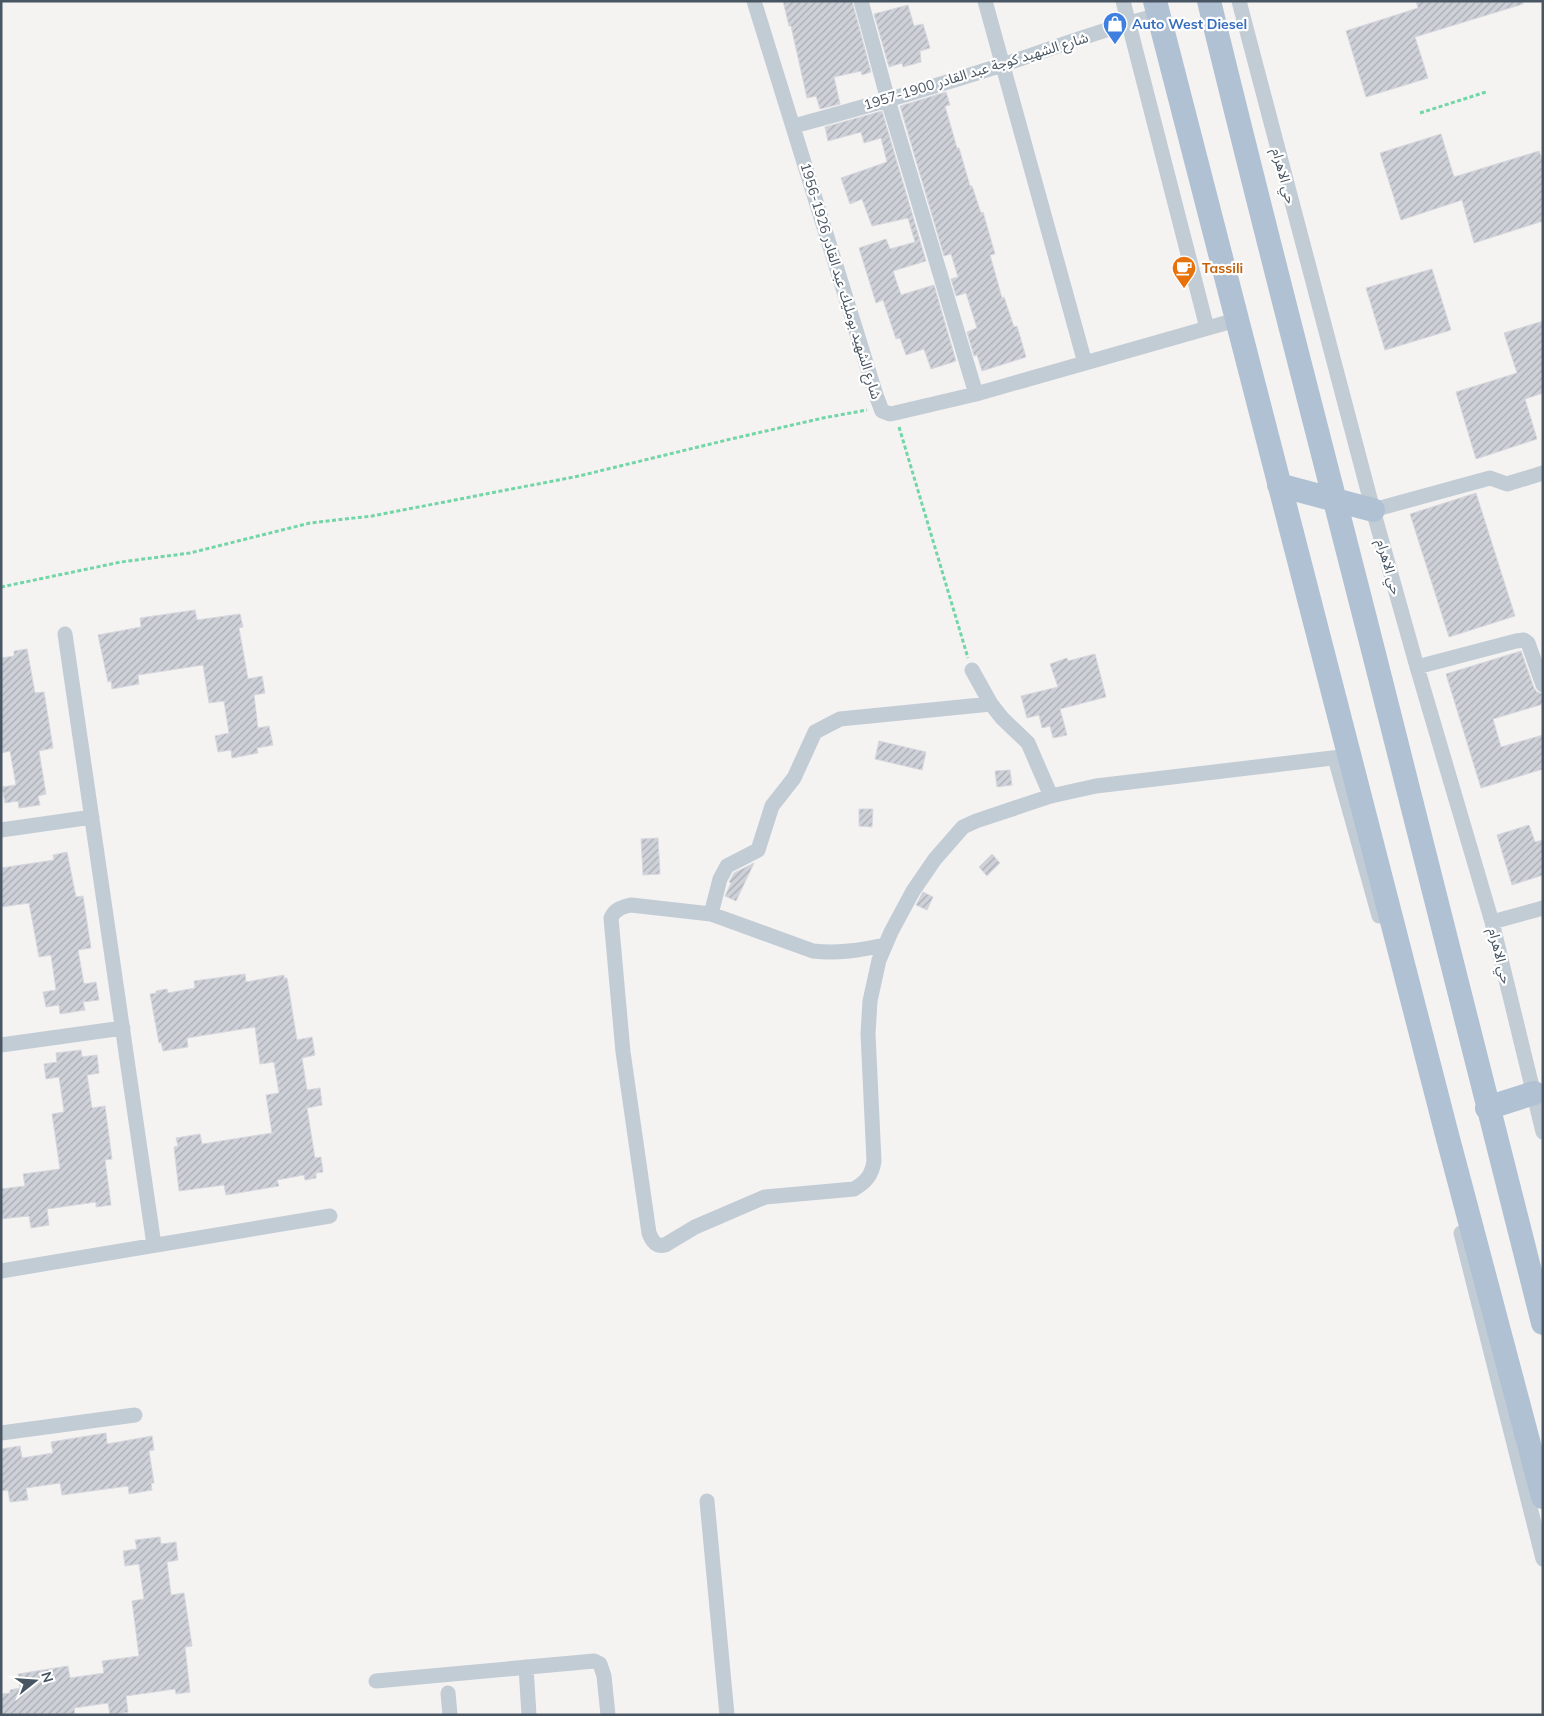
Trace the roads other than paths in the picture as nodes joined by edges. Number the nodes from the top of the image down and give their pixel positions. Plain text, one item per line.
1 (754, 1) edge
2 (861, 1) edge
3 (985, 1) edge
4 (1123, 1) edge
5 (1209, 1) edge
6 (1239, 1) edge
7 (1157, 8) edge
8 (1128, 23) junction
9 (1002, 65) junction
10 (888, 100) junction
11 (794, 126) junction
12 (1236, 320) junction
13 (1207, 328) junction
14 (1085, 363) junction
15 (976, 394) junction
16 (1543, 473) edge
17 (1279, 485) junction
18 (1335, 500) junction
19 (1373, 510) junction
20 (65, 634) dead end
21 (1417, 667) junction
22 (972, 670) road end
23 (1543, 686) edge
24 (991, 704) junction
25 (1342, 757) junction
26 (1051, 796) junction
27 (92, 817) junction
28 (1, 830) edge
29 (1543, 908) edge
30 (710, 914) junction
31 (1492, 922) junction
32 (885, 945) junction
33 (123, 1028) junction
34 (1, 1045) edge
35 (1534, 1093) junction
36 (1487, 1108) junction
37 (1543, 1132) edge
38 (330, 1216) dead end
39 (154, 1245) junction
40 (1, 1271) edge
41 (1543, 1323) edge
42 (135, 1415) dead end
43 (1, 1433) edge
44 (1543, 1497) edge
45 (707, 1501) dead end
46 (1543, 1559) edge
47 (526, 1667) junction
48 (376, 1681) dead end
49 (448, 1693) dead end
50 (450, 1715) edge
51 (529, 1715) edge
52 (608, 1715) edge
53 (727, 1715) edge

1 - 11 street, شارع الشهيد بومليك عبد القادر 1926-1956
2 - 10 street
3 - 9 street
4 - 8 street
5 - 18 main road
6 - 19 street, حي الاهرام
7 - 8 street, شارع الشهيد كوجة عبد القادر 1900-1957
7 - 12 main road
8 - 9 street, شارع الشهيد كوجة عبد القادر 1900-1957
8 - 13 street
9 - 10 street, شارع الشهيد كوجة عبد القادر 1900-1957
9 - 14 street
10 - 11 street, شارع الشهيد كوجة عبد القادر 1900-1957
10 - 15 street
11 - 15 street, شارع الشهيد بومليك عبد القادر 1926-1956
12 - 13 street, شارع الشهيد بومليك عبد القادر 1926-1956
12 - 17 main road
13 - 14 street, شارع الشهيد بومليك عبد القادر 1926-1956
14 - 15 street, شارع الشهيد بومليك عبد القادر 1926-1956
16 - 19 street
17 - 18 main road
17 - 25 main road
18 - 19 main road
18 - 36 main road
19 - 21 street, حي الاهرام
20 - 27 street
21 - 23 street
21 - 31 street, حي الاهرام
22 - 24 street
24 - 26 street
24 - 30 street
25 - 26 street
25 - 44 main road
25 - 46 street
26 - 32 street
27 - 28 street
27 - 33 street
29 - 31 street
30 - 32 street
30 - 32 street
31 - 35 street, حي الاهرام
33 - 34 street
33 - 39 street
35 - 36 main road
35 - 37 street, حي الاهرام
36 - 41 main road
38 - 39 street
39 - 40 street
42 - 43 street
45 - 53 street
47 - 48 street
47 - 51 street
47 - 52 street
49 - 50 street

